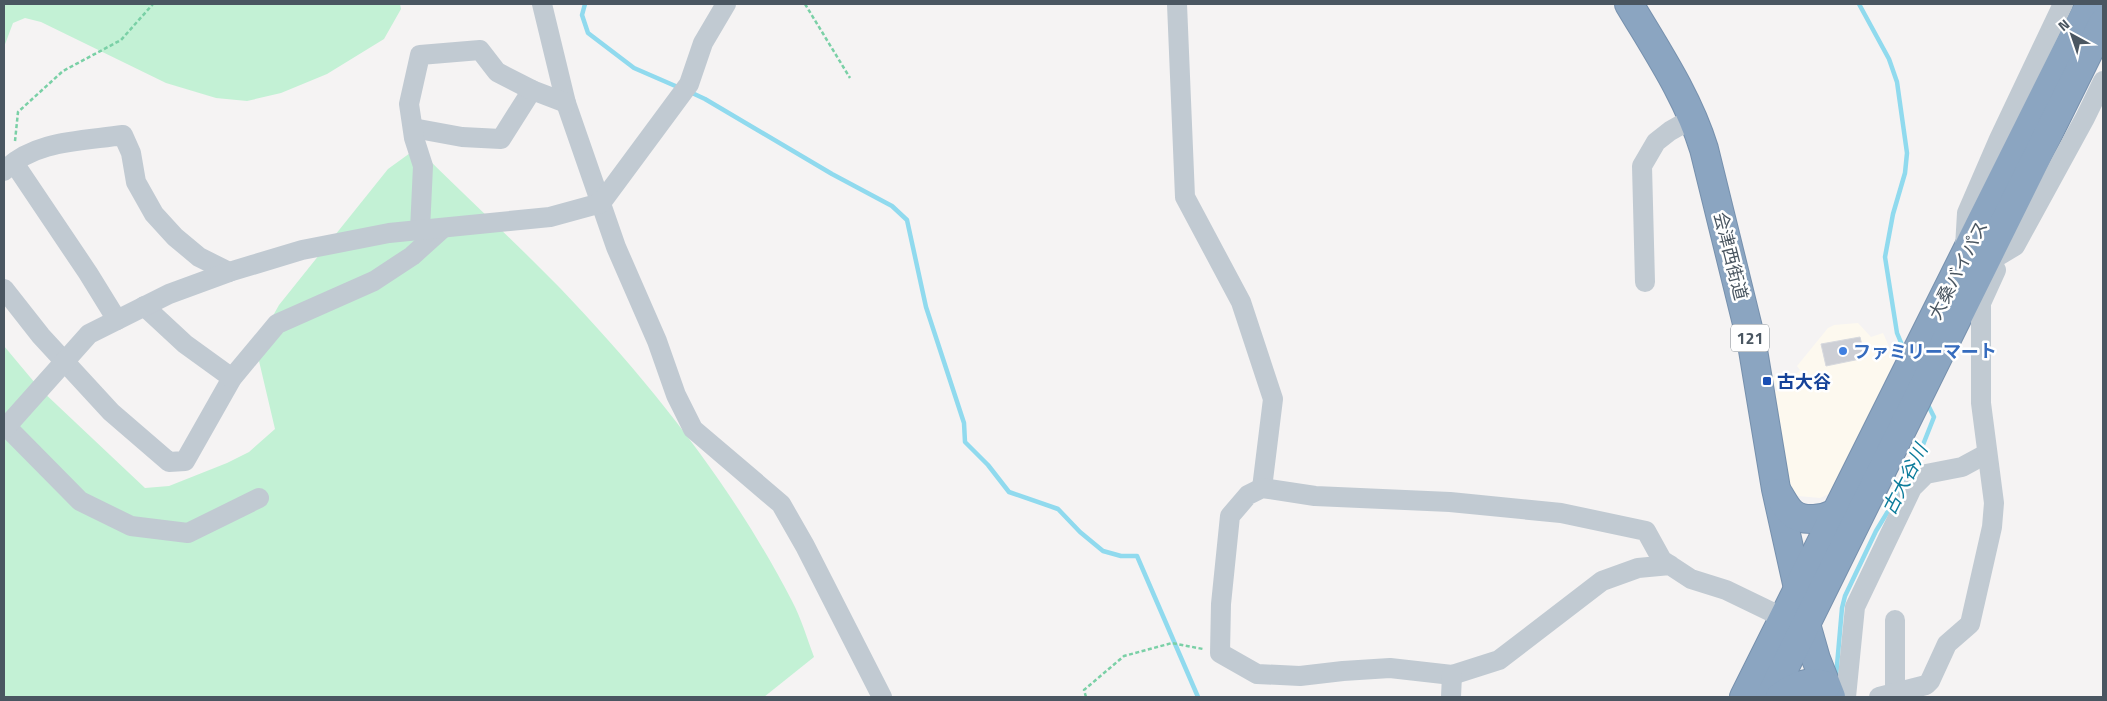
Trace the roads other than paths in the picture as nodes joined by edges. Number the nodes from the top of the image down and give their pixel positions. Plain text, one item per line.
1 (542, 4) edge
2 (726, 4) edge
3 (1177, 4) edge
4 (1630, 4) edge
5 (2063, 4) edge
6 (2090, 4) edge
7 (2103, 23) edge
8 (2103, 81) edge
9 (532, 90) junction
10 (566, 103) junction
11 (1693, 118) junction
12 (413, 128) junction
13 (9, 167) edge
14 (601, 203) junction
15 (443, 228) junction
16 (420, 230) junction
17 (1968, 264) junction
18 (229, 272) junction
19 (1644, 282) dead end
20 (4, 289) edge
21 (144, 306) junction
22 (117, 320) junction
23 (64, 360) junction
24 (1917, 375) junction
25 (232, 378) junction
26 (5, 425) edge
27 (1986, 454) junction
28 (1262, 488) junction
29 (1776, 489) junction
30 (259, 498) dead end
31 (1836, 513) junction
32 (1670, 565) junction
33 (1798, 590) junction
34 (1895, 620) dead end
35 (1795, 621) junction
36 (1452, 675) junction
37 (1832, 692) edge
38 (1887, 695) edge
39 (882, 697) edge
40 (1451, 697) edge
41 (1744, 697) edge
42 (1770, 697) edge
43 (1780, 697) edge

1 - 10 street
2 - 14 street
3 - 28 street
4 - 11 highway, 会津西街道 / 121
5 - 17 street
6 - 17 highway, 大桑バイパス
7 - 17 highway, 大桑バイパス
8 - 17 street
9 - 10 street
9 - 12 street
9 - 12 street
10 - 14 street
11 - 19 street
11 - 29 highway, 会津西街道 / 121
12 - 16 street
13 - 18 street
13 - 22 street
14 - 15 street
14 - 39 street
15 - 16 street
15 - 25 street
16 - 18 street
17 - 24 highway, 大桑バイパス
17 - 24 highway, 大桑バイパス
17 - 27 street
18 - 21 street
20 - 23 street
21 - 22 street
21 - 25 street
22 - 23 street
23 - 25 street
23 - 26 street
24 - 31 highway, 大桑バイパス
24 - 35 highway, 大桑バイパス
26 - 30 street
27 - 37 street
27 - 38 street
28 - 32 street
28 - 36 street
29 - 31 highway
29 - 33 highway, 会津西街道 / 121
31 - 33 highway, 大桑バイパス
32 - 35 street
32 - 36 street
33 - 35 highway, 会津西街道 / 121
34 - 38 street
35 - 37 highway, 会津西街道 / 121
35 - 41 highway, 大桑バイパス
35 - 42 highway, 大桑バイパス
36 - 40 street
37 - 43 highway

